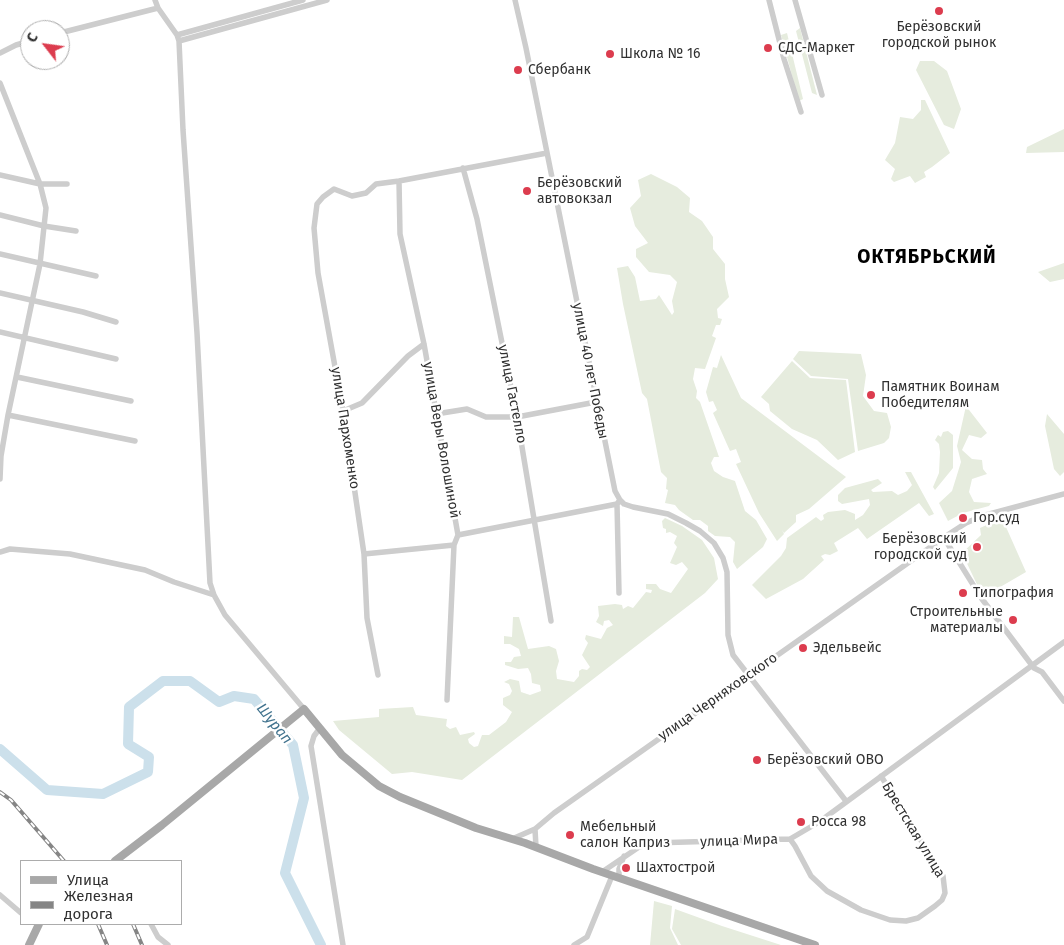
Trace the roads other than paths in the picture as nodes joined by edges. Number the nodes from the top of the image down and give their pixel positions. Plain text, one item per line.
1 (155, 0) edge
2 (303, 0) edge
3 (327, 0) edge
4 (515, 0) edge
5 (769, 0) edge
6 (796, 0) edge
7 (158, 8) junction
8 (70, 30) edge
9 (177, 35) junction
10 (179, 41) junction
11 (20, 44) edge
12 (0, 52) edge
13 (0, 83) edge
14 (2, 92) edge
15 (822, 95) dead end
16 (801, 112) dead end
17 (547, 153) junction
18 (463, 168) junction
19 (0, 175) edge
20 (399, 181) junction
21 (40, 184) junction
22 (67, 184) dead end
23 (0, 215) edge
24 (44, 226) junction
25 (76, 231) dead end
26 (0, 254) edge
27 (40, 264) junction
28 (96, 276) dead end
29 (0, 293) edge
30 (33, 300) junction
31 (116, 322) dead end
32 (0, 332) edge
33 (25, 338) junction
34 (424, 344) junction
35 (116, 359) dead end
36 (17, 377) junction
37 (131, 401) dead end
38 (596, 402) junction
39 (343, 411) junction
40 (436, 414) junction
41 (8, 415) junction
42 (517, 417) junction
43 (135, 441) dead end
44 (0, 479) edge
45 (1064, 494) edge
46 (618, 502) junction
47 (535, 520) junction
48 (458, 535) junction
49 (944, 538) junction
50 (454, 545) junction
51 (0, 552) edge
52 (364, 554) junction
53 (619, 593) dead end
54 (214, 595) junction
55 (551, 621) dead end
56 (1064, 642) edge
57 (1032, 665) junction
58 (378, 675) dead end
59 (748, 675) junction
60 (447, 700) dead end
61 (1064, 701) edge
62 (304, 709) junction
63 (320, 728) junction
64 (881, 776) junction
65 (846, 801) junction
66 (535, 829) junction
67 (512, 839) junction
68 (790, 839) junction
69 (536, 847) junction
70 (624, 856) junction
71 (116, 860) edge
72 (602, 872) junction
73 (616, 877) junction
74 (0, 895) edge
75 (20, 912) edge
76 (37, 925) edge
77 (152, 925) edge
78 (27, 945) edge
79 (168, 945) edge
80 (343, 945) edge
81 (574, 945) edge
82 (814, 945) edge

1 - 7 street
2 - 9 street
3 - 10 street
4 - 17 street, улица 40 лет Победы
5 - 16 street
6 - 15 street
7 - 8 street
7 - 9 street
9 - 10 street
10 - 54 street
11 - 12 street
13 - 14 street
14 - 21 street
17 - 18 street
17 - 38 street, улица 40 лет Победы
18 - 20 street
18 - 42 street, улица Гастелло
19 - 21 street
20 - 34 street, улица Веры Волошиной
20 - 39 street, улица Пархоменко
21 - 22 street
21 - 24 street
23 - 24 street
24 - 25 street
24 - 27 street
26 - 27 street
27 - 28 street
27 - 30 street
29 - 30 street
30 - 31 street
30 - 33 street
32 - 33 street
33 - 35 street
33 - 36 street
34 - 39 street
34 - 40 street, улица Веры Волошиной
36 - 37 street
36 - 41 street
38 - 42 street
38 - 46 street, улица 40 лет Победы
39 - 52 street, улица Пархоменко
40 - 42 street
40 - 48 street, улица Веры Волошиной
41 - 43 street
41 - 44 street
42 - 47 street, улица Гастелло
45 - 49 street, улица Черняховского
46 - 47 street
46 - 53 street, улица 40 лет Победы
46 - 59 street
47 - 48 street
47 - 55 street, улица Гастелло
48 - 50 street, улица Веры Волошиной
49 - 57 street
49 - 59 street, улица Черняховского
50 - 52 street
50 - 60 street, улица Веры Волошиной
51 - 54 street
52 - 58 street, улица Пархоменко
54 - 62 street
56 - 57 street, улица Мира
57 - 61 street
57 - 64 street, улица Мира
59 - 65 street
59 - 66 street, улица Черняховского
62 - 63 main road
62 - 71 main road
63 - 67 main road
63 - 80 street
64 - 65 street, улица Мира
64 - 68 street, Брестская улица
65 - 68 street, улица Мира
66 - 67 street, улица Черняховского
66 - 69 street
67 - 69 main road
68 - 70 street, улица Мира
69 - 72 main road
70 - 72 street, улица Мира
70 - 73 street
72 - 73 main road
73 - 81 street
73 - 82 main road
74 - 75 street
76 - 78 main road
77 - 79 street

